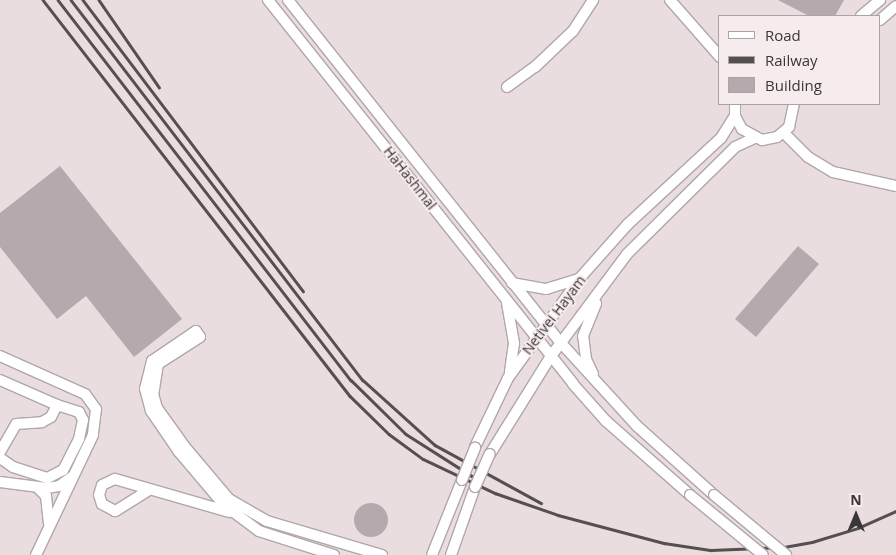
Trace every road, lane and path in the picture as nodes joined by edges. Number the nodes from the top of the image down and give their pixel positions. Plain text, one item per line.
1 (268, 0) edge
2 (288, 0) edge
3 (593, 0) edge
4 (670, 0) edge
5 (880, 0) edge
6 (896, 6) edge
7 (862, 15) edge
8 (881, 19) edge
9 (718, 55) edge
10 (507, 87) dead end
11 (735, 105) edge
12 (794, 105) edge
13 (735, 116) junction
14 (784, 132) junction
15 (754, 138) junction
16 (896, 186) edge
17 (580, 278) junction
18 (606, 282) junction
19 (512, 283) junction
20 (506, 300) junction
21 (546, 324) junction
22 (536, 338) junction
23 (562, 344) junction
24 (0, 356) edge
25 (551, 356) junction
26 (508, 378) junction
27 (0, 380) edge
28 (602, 390) junction
29 (57, 404) junction
30 (0, 452) edge
31 (0, 458) edge
32 (0, 474) edge
33 (74, 474) junction
34 (0, 481) edge
35 (37, 488) junction
36 (149, 490) junction
37 (231, 512) junction
38 (266, 521) junction
39 (49, 526) junction
40 (36, 555) edge
41 (334, 555) edge
42 (382, 555) edge
43 (432, 555) edge
44 (451, 555) edge
45 (763, 555) edge
46 (786, 555) edge

1 - 20 street, HaHashmal
2 - 19 street, HaHashmal
3 - 10 street
4 - 9 street
5 - 7 street
6 - 8 street
11 - 13 street
12 - 14 street
13 - 15 street
13 - 17 street, Netivei Hayam
14 - 15 street
14 - 16 street
15 - 18 street, Netivei Hayam
17 - 19 street
17 - 21 street, Netivei Hayam
18 - 23 street, Netivei Hayam
18 - 28 street
19 - 21 street, HaHashmal
20 - 22 street, HaHashmal
20 - 26 street
21 - 22 street, Netivei Hayam
21 - 23 street, HaHashmal
22 - 25 street, HaHashmal
22 - 26 street, Netivei Hayam
23 - 25 street, Netivei Hayam
23 - 28 street, HaHashmal
24 - 33 street
25 - 44 street, Netivei Hayam, bridge
25 - 45 street, HaHashmal, bridge
26 - 43 street, Netivei Hayam, bridge
27 - 29 street
28 - 46 street, bridge
29 - 30 street
29 - 31 street
32 - 34 street
33 - 35 street
33 - 39 street
34 - 35 street
35 - 39 street
36 - 36 street
36 - 37 street
37 - 38 street
37 - 38 street
37 - 41 street
38 - 42 street
39 - 40 street

